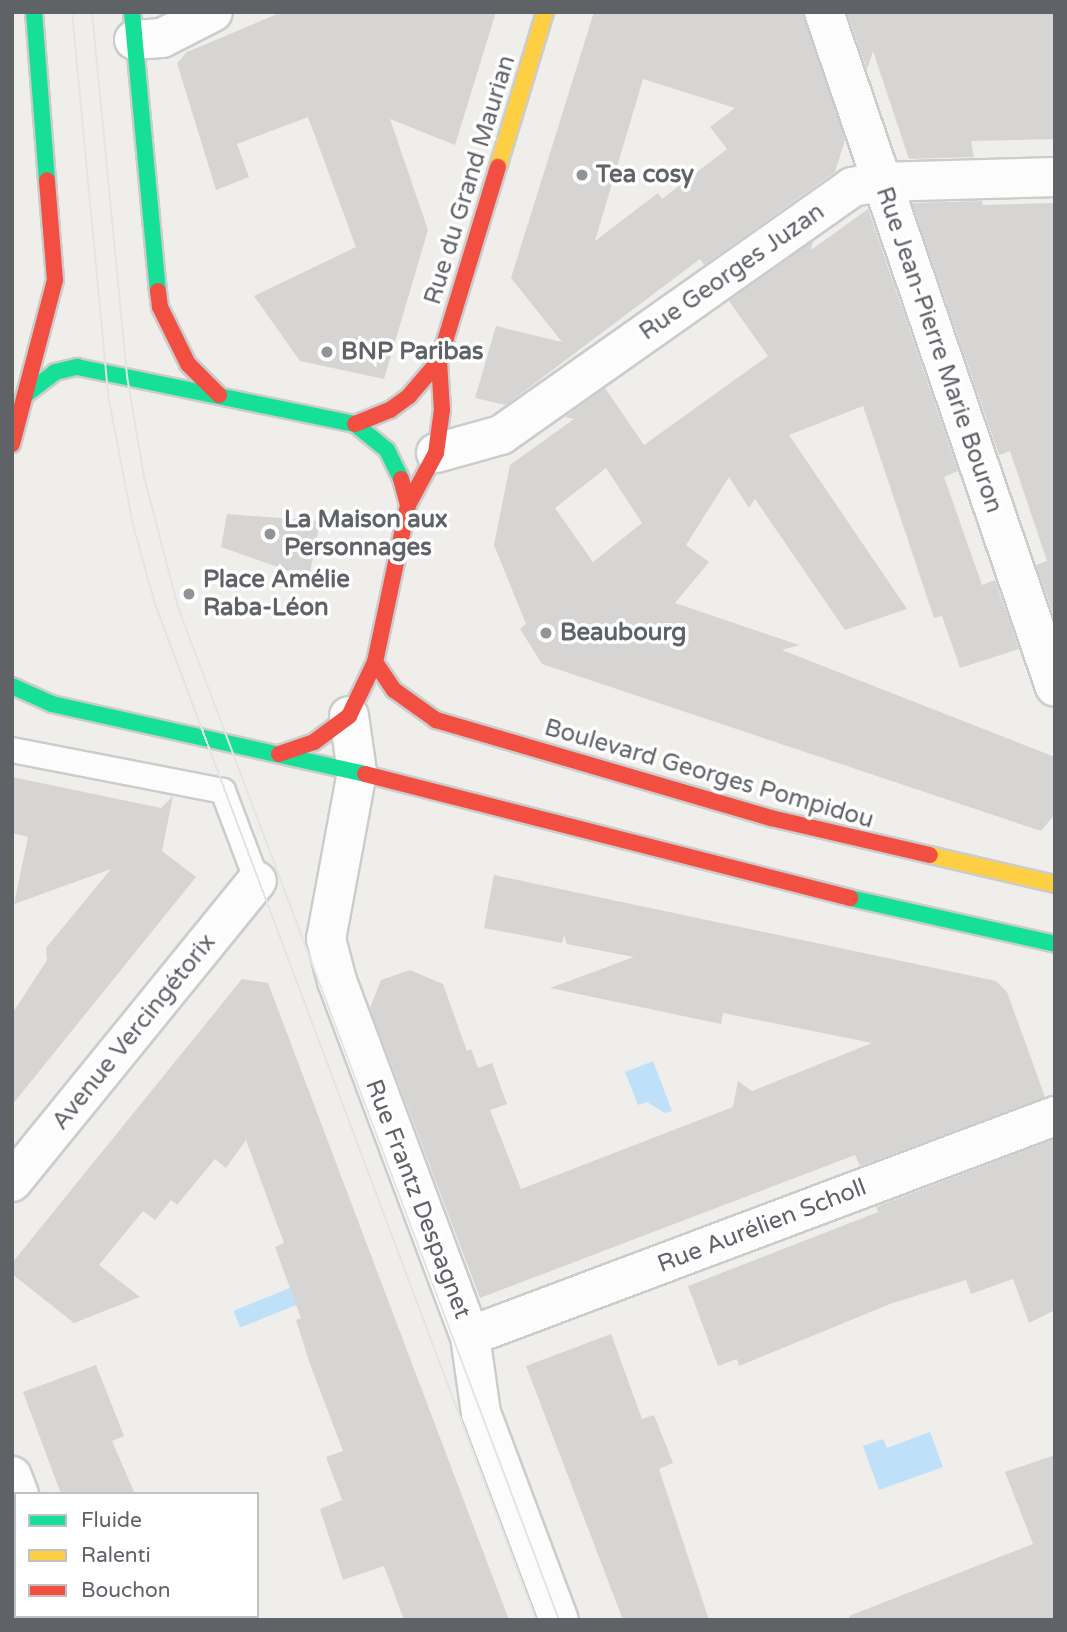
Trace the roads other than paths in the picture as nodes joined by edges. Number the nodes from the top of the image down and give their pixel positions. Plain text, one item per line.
1 (34, 12) edge
2 (212, 12) edge
3 (545, 12) edge
4 (824, 12) edge
5 (133, 26) edge
6 (1055, 177) edge
7 (881, 182) junction
8 (439, 361) junction
9 (219, 395) junction
10 (19, 400) edge
11 (355, 424) junction
12 (12, 444) edge
13 (436, 453) junction
14 (408, 505) junction
15 (375, 662) junction
16 (12, 685) edge
17 (1055, 687) edge
18 (349, 716) junction
19 (12, 750) edge
20 (279, 754) junction
21 (357, 772) junction
22 (1047, 877) edge
23 (257, 881) joint
24 (1055, 944) edge
25 (1055, 1116) edge
26 (12, 1182) edge
27 (470, 1336) junction
28 (559, 1620) edge

1 - 10 main road
2 - 5 street
3 - 8 main road, Rue du Grand Maurian
4 - 7 street, Rue Jean-Pierre Marie Bouron
5 - 9 main road
6 - 7 street, Rue Georges Juzan
7 - 13 street, Rue Georges Juzan
7 - 17 street, Rue Jean-Pierre Marie Bouron
8 - 11 main road, Rue du Grand Maurian
8 - 13 main road, Rue du Grand Maurian
9 - 10 main road
9 - 11 main road
10 - 12 main road
11 - 14 main road
13 - 14 main road, Rue du Grand Maurian
14 - 15 main road
15 - 18 main road
15 - 22 main road, Boulevard Georges Pompidou
16 - 20 main road
18 - 20 main road
18 - 21 street, Rue Frantz Despagnet
19 - 23 lane
20 - 21 main road
21 - 24 main road
21 - 27 street, Rue Frantz Despagnet
23 - 26 street, Avenue Vercingétorix
25 - 27 street, Rue Aurélien Scholl
27 - 28 street, Rue Frantz Despagnet

